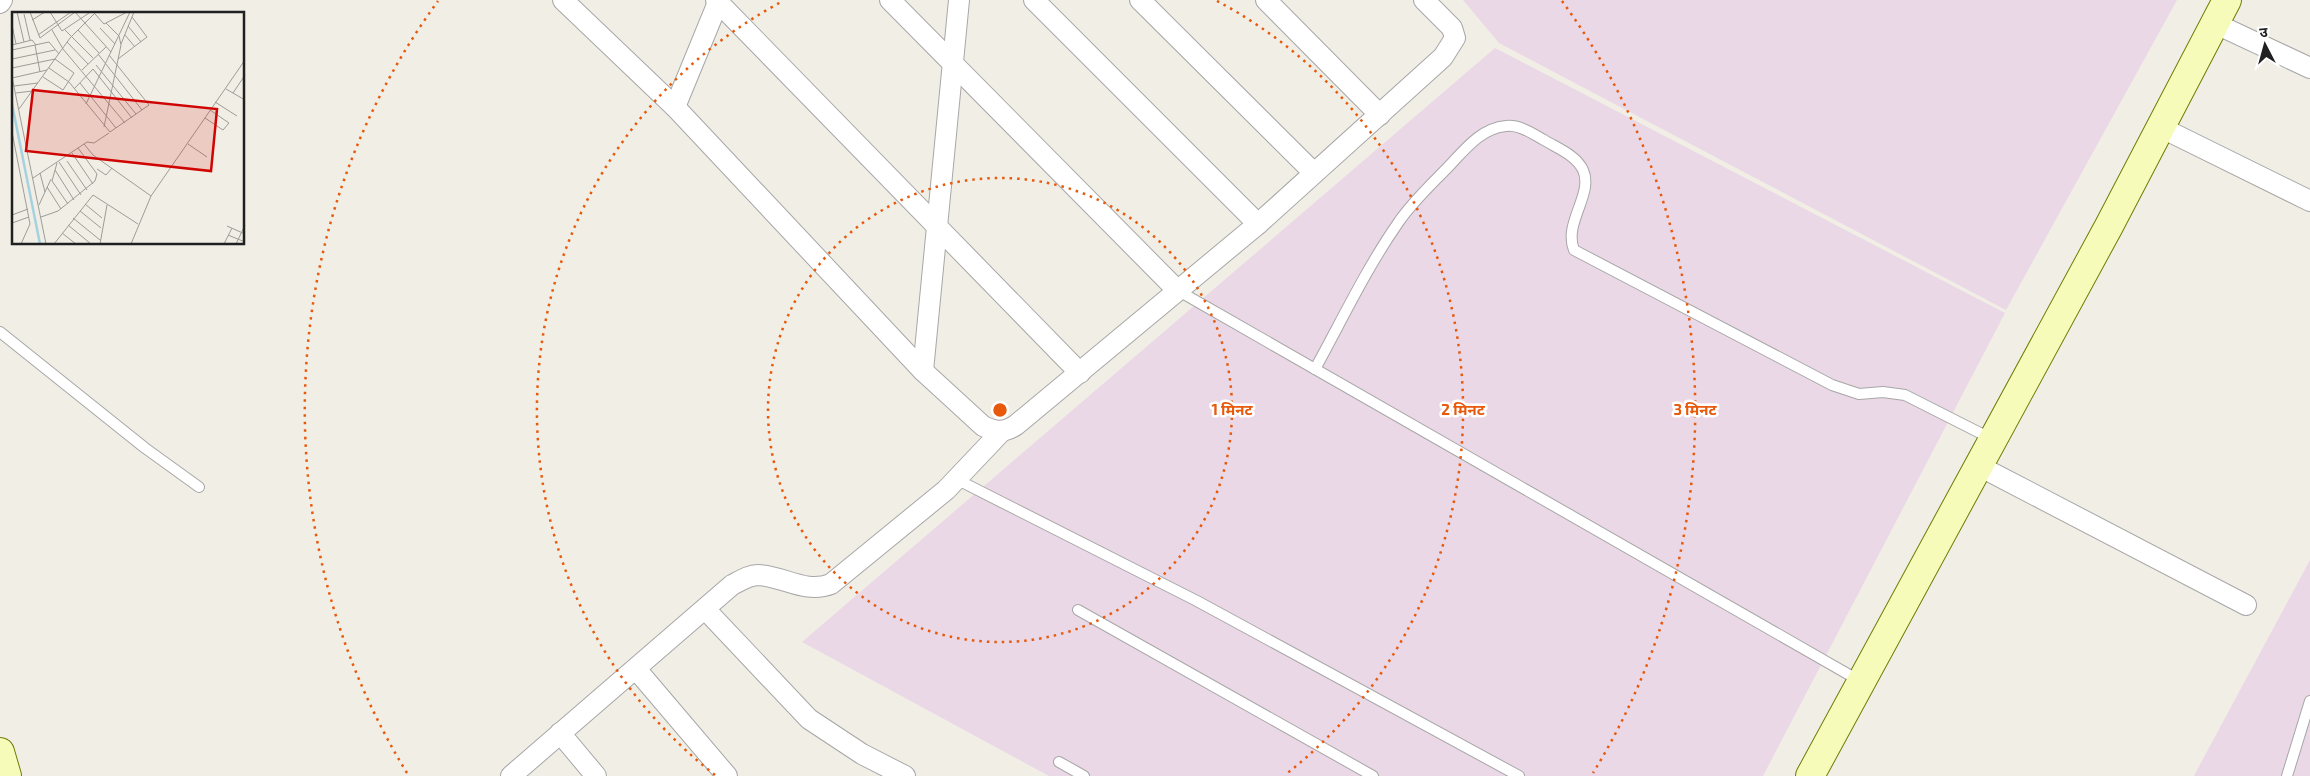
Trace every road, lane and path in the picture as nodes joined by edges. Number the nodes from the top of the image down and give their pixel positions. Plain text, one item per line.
1 (563, 0) edge
2 (890, 0) edge
3 (959, 0) edge
4 (1034, 0) edge
5 (1140, 0) edge
6 (1266, 0) edge
7 (1424, 0) edge
8 (718, 1) edge
9 (2221, 11) edge
10 (952, 63) junction
11 (2310, 68) edge
12 (674, 107) junction
13 (1380, 114) junction
14 (2160, 127) junction
15 (1314, 173) junction
16 (2310, 201) edge
17 (1258, 224) junction
18 (938, 226) junction
19 (1177, 290) junction
20 (0, 332) edge
21 (1315, 369) junction
22 (923, 371) junction
23 (1080, 372) junction
24 (1002, 431) junction
25 (1993, 440) junction
26 (1979, 466) junction
27 (956, 478) junction
28 (199, 487) dead end
29 (2246, 605) dead end
30 (705, 609) junction
31 (1078, 610) dead end
32 (636, 669) junction
33 (1861, 681) junction
34 (2310, 701) edge
35 (560, 733) junction
36 (0, 752) edge
37 (1059, 762) dead end
38 (1815, 772) edge
39 (7, 776) edge
40 (510, 776) edge
41 (596, 776) edge
42 (727, 776) edge
43 (903, 776) edge
44 (1084, 776) edge
45 (1373, 776) edge
46 (1519, 776) edge
47 (2286, 776) edge

1 - 12 street
2 - 10 street
3 - 10 street
4 - 17 street
5 - 15 street
6 - 13 street
7 - 13 street
8 - 12 street
8 - 18 street
9 - 11 street
9 - 14 main road
10 - 18 street
10 - 19 street
12 - 22 street
13 - 15 street
14 - 16 street
14 - 25 main road
15 - 17 street
17 - 19 street
18 - 22 street
18 - 23 street
19 - 21 lane
19 - 23 street
20 - 28 lane
21 - 25 lane
21 - 33 lane
22 - 24 street
23 - 24 street
24 - 27 street
25 - 26 main road
26 - 29 street
26 - 33 main road
27 - 30 street
27 - 46 lane
30 - 32 street
30 - 43 street
31 - 45 lane
32 - 35 street
32 - 42 street
33 - 38 main road
34 - 47 lane
35 - 40 street
35 - 41 street
36 - 39 main road
37 - 44 lane

